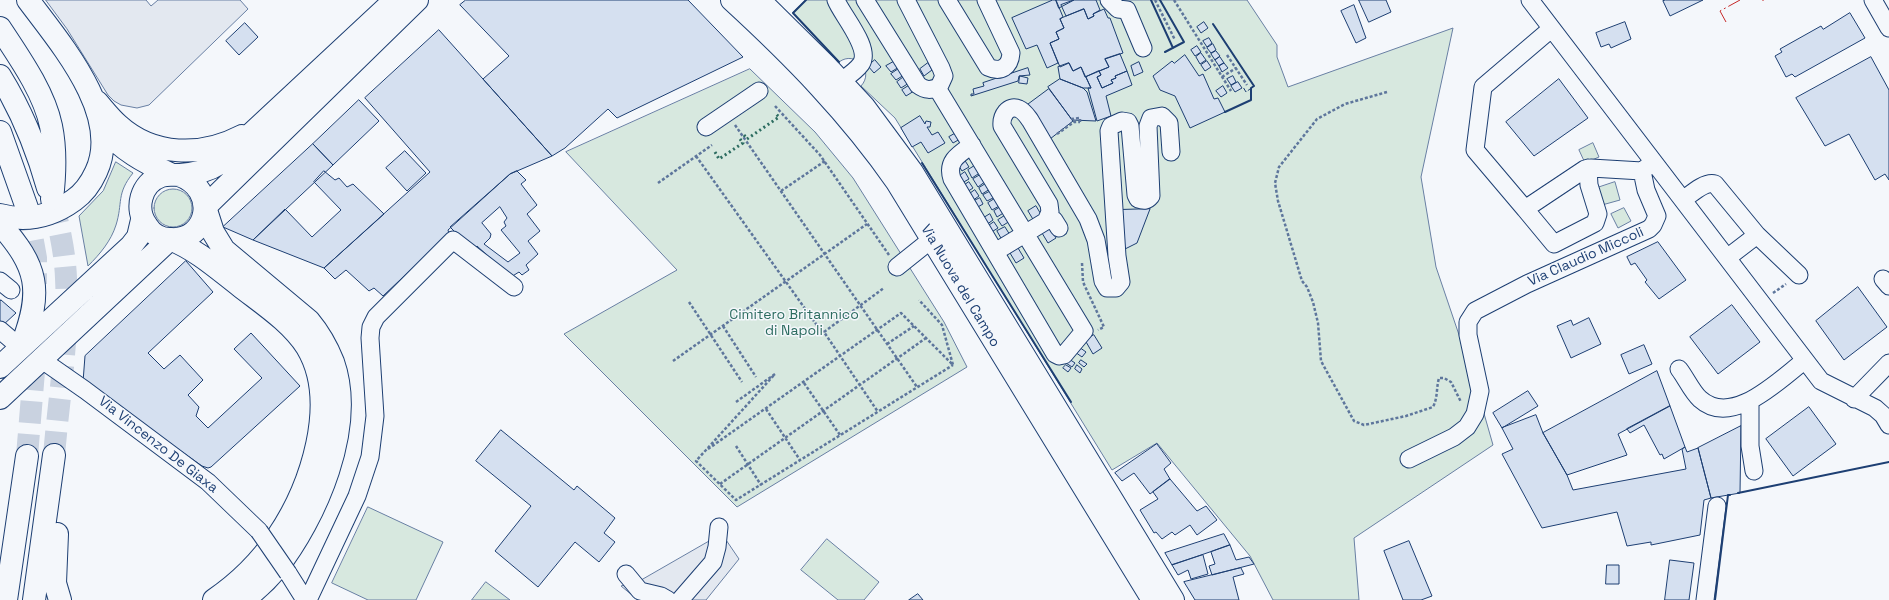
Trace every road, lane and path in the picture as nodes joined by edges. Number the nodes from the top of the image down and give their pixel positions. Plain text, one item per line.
1 (28, 0) edge
2 (395, 0) edge
3 (417, 0) edge
4 (732, 0) edge
5 (836, 0) edge
6 (866, 0) edge
7 (906, 0) edge
8 (947, 0) edge
9 (986, 0) edge
10 (1109, 0) edge
11 (1155, 0) edge
12 (1174, 0) edge
13 (1530, 0) edge
14 (1873, 0) edge
15 (767, 3) edge
16 (0, 28) edge
17 (1889, 28) edge
18 (1551, 29) junction
19 (1175, 40) dead end
20 (1143, 48) dead end
21 (1228, 54) dead end
22 (1236, 68) junction
23 (0, 76) edge
24 (1222, 77) junction
25 (840, 82) junction
26 (1247, 85) dead end
27 (938, 88) junction
28 (759, 90) dead end
29 (1231, 91) dead end
30 (1387, 92) dead end
31 (92, 97) junction
32 (775, 106) dead end
33 (727, 113) junction
34 (1071, 119) dead end
35 (706, 127) dead end
36 (103, 128) junction
37 (257, 129) junction
38 (0, 132) edge
39 (1044, 144) junction
40 (712, 145) dead end
41 (972, 145) junction
42 (1171, 152) dead end
43 (696, 156) junction
44 (825, 161) junction
45 (1648, 166) junction
46 (1588, 168) junction
47 (0, 170) edge
48 (174, 174) junction
49 (658, 183) dead end
50 (781, 191) junction
51 (1683, 200) junction
52 (205, 207) junction
53 (1525, 209) junction
54 (0, 215) edge
55 (142, 220) junction
56 (0, 224) edge
57 (867, 224) junction
58 (1025, 234) junction
59 (1757, 235) junction
60 (170, 239) junction
61 (932, 239) junction
62 (995, 252) junction
63 (824, 254) junction
64 (1727, 258) junction
65 (897, 267) joint
66 (1799, 275) joint
67 (786, 282) junction
68 (514, 287) dead end
69 (884, 288) dead end
70 (919, 300) dead end
71 (689, 302) dead end
72 (1759, 302) junction
73 (860, 306) junction
74 (723, 326) junction
75 (914, 326) junction
76 (0, 330) edge
77 (878, 330) junction
78 (824, 332) junction
79 (710, 335) junction
80 (926, 338) junction
81 (887, 344) junction
82 (21, 348) junction
83 (841, 357) junction
84 (897, 359) junction
85 (42, 360) junction
86 (673, 361) dead end
87 (1804, 361) junction
88 (1889, 362) edge
89 (953, 365) junction
90 (0, 367) edge
91 (1679, 369) dead end
92 (756, 377) dead end
93 (742, 382) dead end
94 (804, 383) junction
95 (860, 385) junction
96 (917, 387) junction
97 (0, 398) edge
98 (1854, 399) junction
99 (1750, 401) junction
100 (736, 402) dead end
101 (766, 410) junction
102 (823, 411) junction
103 (878, 412) junction
104 (1469, 424) junction
105 (1889, 425) edge
106 (840, 436) junction
107 (785, 438) junction
108 (736, 446) dead end
109 (706, 450) junction
110 (27, 456) tunnel mouth
111 (1409, 459) dead end
112 (800, 460) junction
113 (748, 464) junction
114 (1754, 471) dead end
115 (720, 484) junction
116 (761, 485) junction
117 (1717, 506) dead end
118 (719, 527) dead end
119 (626, 574) dead end
120 (5, 592) edge
121 (34, 600) edge
122 (60, 600) edge
123 (214, 600) edge
124 (243, 600) edge
125 (305, 600) edge
126 (308, 600) edge
127 (668, 600) edge
128 (680, 600) edge
129 (1152, 600) edge
130 (1173, 600) edge
131 (1705, 600) edge

1 - 31 main road
2 - 37 main road
3 - 52 main road
4 - 61 main road, Via Nuova del Campo
5 - 25 street
6 - 27 street
7 - 27 street
8 - 9 street
10 - 20 street
11 - 19 path
12 - 24 path
13 - 18 street, Via Claudio Miccoli
14 - 17 street
15 - 25 main road, Via Nuova del Campo
16 - 23 main road
18 - 45 street, Via Claudio Miccoli
18 - 53 street, Via Claudio Miccoli
21 - 22 path
22 - 24 path
22 - 26 path
24 - 29 path
25 - 130 main road, Via Nuova del Campo
27 - 41 street
28 - 33 street
30 - 104 path
31 - 36 main road
31 - 37 main road
32 - 44 path
33 - 35 street
33 - 50 path
34 - 39 path
36 - 48 main road
36 - 54 main road
37 - 48 main road
38 - 47 main road
39 - 42 street
39 - 58 street
40 - 43 path
41 - 58 street
41 - 62 street
43 - 49 path
43 - 67 path
44 - 50 path
44 - 57 path
45 - 46 street
45 - 51 street, Via Claudio Miccoli
45 - 104 street, Via Claudio Miccoli
46 - 53 street
46 - 53 street, Via Claudio Miccoli
48 - 52 main road
48 - 55 main road
50 - 63 path
51 - 59 street
51 - 64 street, Via Claudio Miccoli
52 - 60 main road
52 - 124 main road
55 - 60 main road
55 - 82 main road
56 - 82 main road
57 - 63 path
57 - 65 path
58 - 62 street
58 - 62 street
59 - 64 street
59 - 66 street
60 - 85 main road
60 - 123 main road
61 - 65 street
61 - 129 main road, Via Nuova del Campo
63 - 67 path
63 - 73 path
64 - 72 street, Via Claudio Miccoli
66 - 72 path
67 - 74 path
67 - 78 path
68 - 126 street
69 - 73 path
70 - 89 path
71 - 79 path
72 - 87 street, Via Claudio Miccoli
73 - 77 path
73 - 78 path
74 - 79 path
74 - 92 path
75 - 77 path
75 - 80 path
75 - 81 path
76 - 82 street
77 - 81 path
77 - 83 path
78 - 83 path
79 - 86 path
79 - 93 path
80 - 84 path
80 - 89 path
81 - 84 path
82 - 90 main road
83 - 94 path
83 - 95 path
84 - 95 path
84 - 96 path
85 - 97 main road
85 - 125 street, Via Vincenzo De Giaxa, bridge
87 - 98 street, Via Claudio Miccoli
87 - 99 street
88 - 98 street
89 - 96 path
91 - 99 street
94 - 101 path
94 - 102 path
95 - 102 path
95 - 103 path
96 - 103 path
98 - 105 street, Via Claudio Miccoli
99 - 114 street
100 - 109 path
101 - 107 path
101 - 109 path
102 - 106 path
102 - 107 path
103 - 106 path
104 - 111 street
106 - 112 path
107 - 112 path
107 - 113 path
108 - 113 path
109 - 115 path
110 - 120 main road
112 - 116 path
113 - 115 path
113 - 116 path
115 - 116 path
117 - 131 street
118 - 128 street
119 - 127 street
121 - 122 main road

